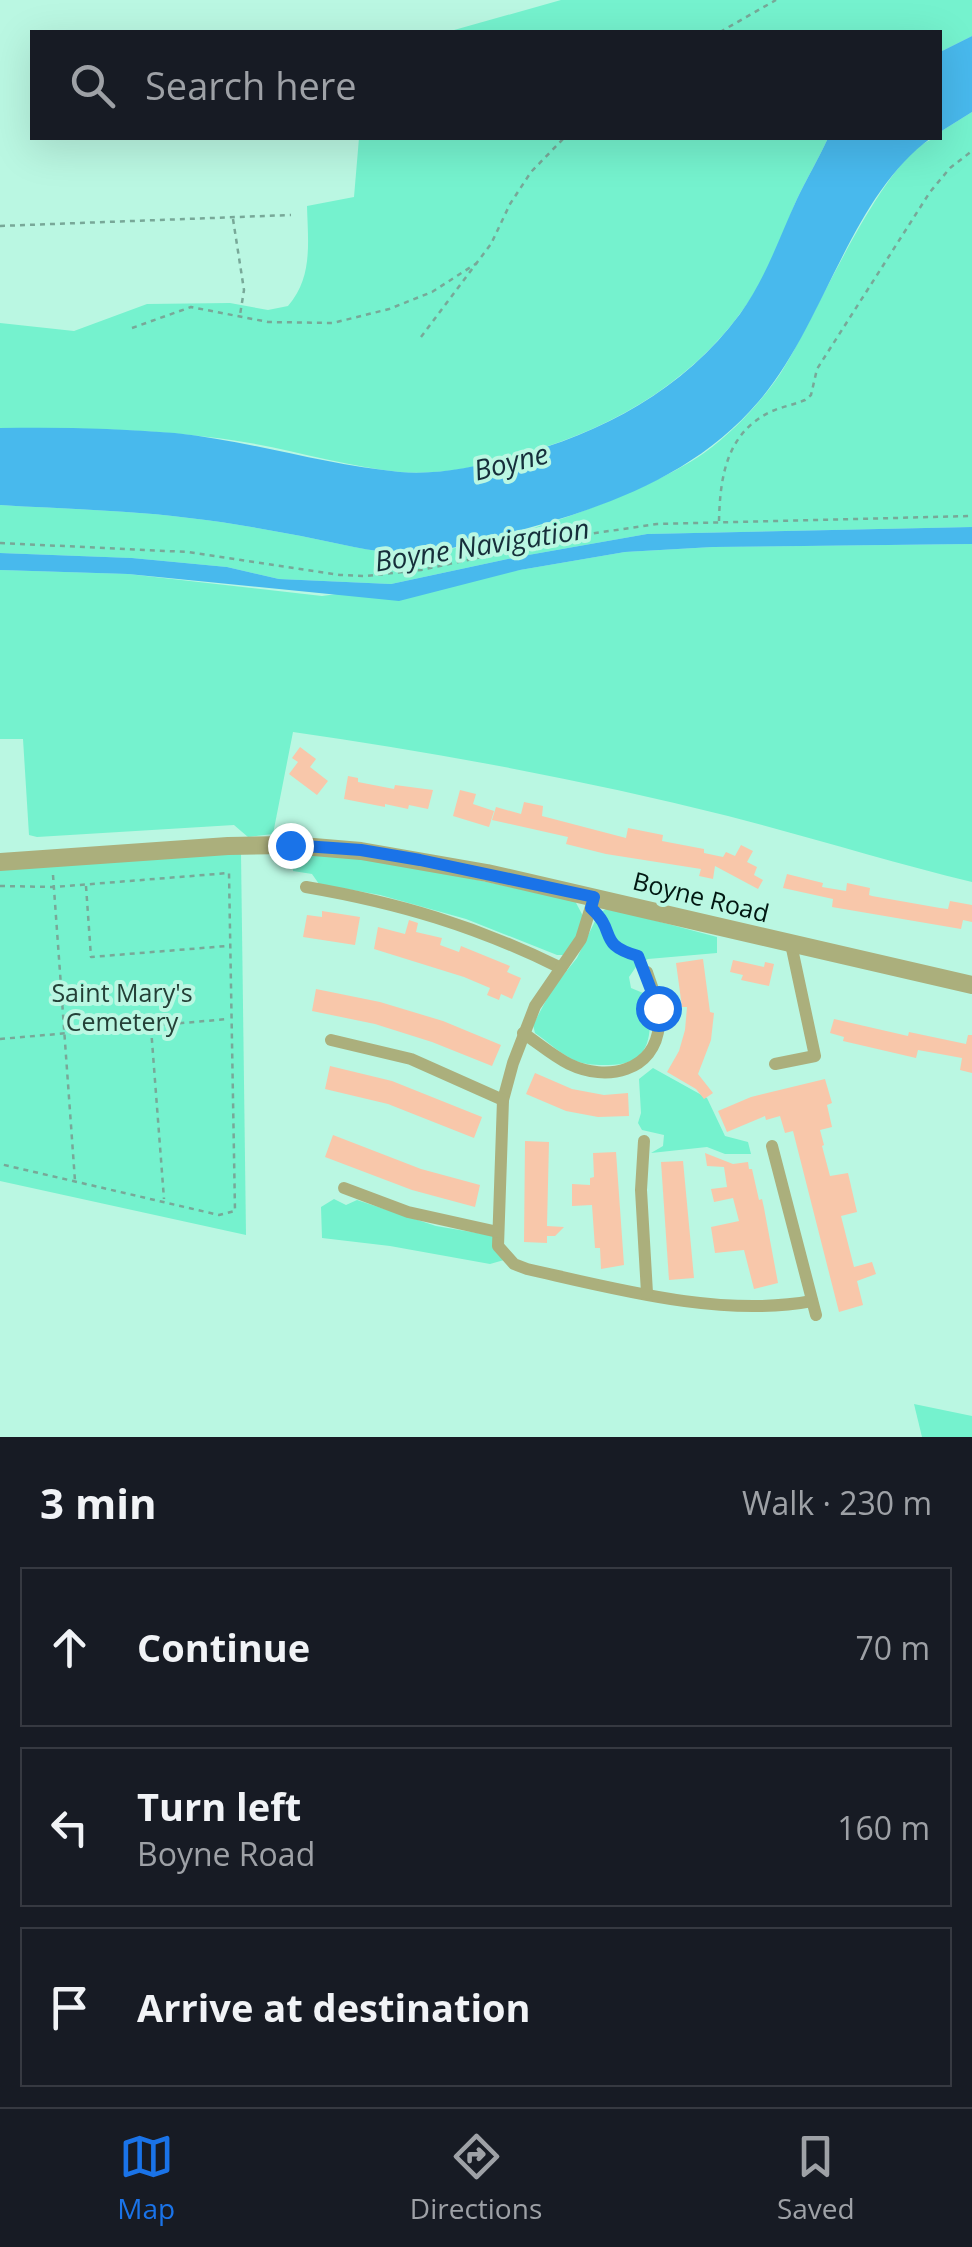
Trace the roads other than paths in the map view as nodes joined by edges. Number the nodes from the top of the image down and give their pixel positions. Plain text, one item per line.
1 (0, 862) edge
2 (306, 887) dead end
3 (593, 903) junction
4 (791, 944) junction
5 (561, 968) junction
6 (647, 972) road end
7 (972, 986) edge
8 (523, 1033) junction
9 (331, 1040) dead end
10 (775, 1064) dead end
11 (504, 1100) junction
12 (644, 1141) dead end
13 (772, 1146) dead end
14 (344, 1188) dead end
15 (498, 1232) junction
16 (647, 1293) junction
17 (812, 1301) junction
18 (816, 1316) dead end

1 - 3 street, Boyne Road
2 - 5 street
3 - 4 street, Boyne Road
3 - 5 street
4 - 7 street, Boyne Road
4 - 10 street
5 - 8 street
6 - 8 street
8 - 11 street
9 - 11 street
11 - 15 street
12 - 16 street
13 - 17 street
14 - 15 street
15 - 16 street
16 - 17 street
17 - 18 street

